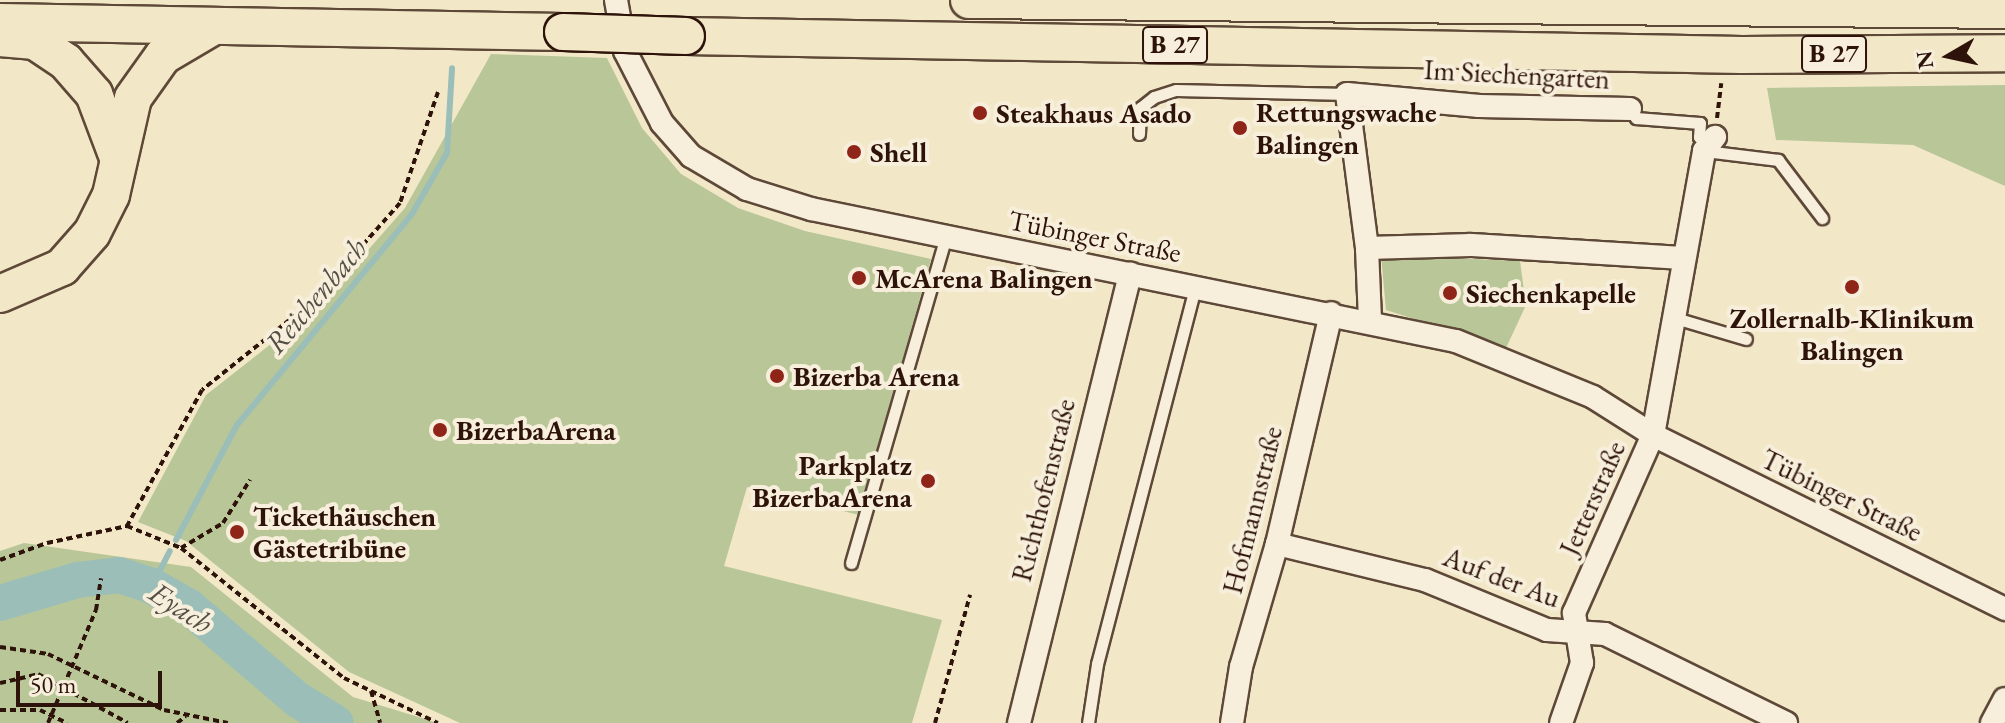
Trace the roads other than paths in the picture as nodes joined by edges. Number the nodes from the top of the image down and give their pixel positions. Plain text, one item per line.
1 (616, 0) edge
2 (969, 0) edge
3 (2005, 10) edge
4 (0, 22) edge
5 (214, 26) junction
6 (0, 38) edge
7 (2005, 53) edge
8 (1347, 94) junction
9 (1630, 109) joint
10 (1139, 134) dead end
11 (1711, 142) junction
12 (117, 155) junction
13 (1822, 218) dead end
14 (946, 237) junction
15 (1367, 248) junction
16 (1684, 258) junction
17 (1130, 273) junction
18 (1195, 287) junction
19 (0, 294) edge
20 (1331, 313) junction
21 (1672, 317) junction
22 (1370, 320) junction
23 (1746, 339) dead end
24 (1653, 435) junction
25 (1277, 544) junction
26 (851, 563) dead end
27 (2005, 609) edge
28 (1577, 635) junction
29 (2005, 699) edge
30 (1019, 723) edge
31 (1088, 723) edge
32 (1232, 723) edge
33 (1561, 723) edge
34 (1786, 723) edge
35 (1992, 723) edge

1 - 14 street, Tübinger Straße
2 - 3 highway, B 27
4 - 5 highway, B 27
5 - 7 highway, B 27, bridge
5 - 12 highway
6 - 12 highway
8 - 9 street, Im Siechengarten
8 - 10 lane
8 - 15 street
9 - 11 lane, Im Siechengarten
11 - 13 lane
11 - 16 street
12 - 19 highway
14 - 17 street, Tübinger Straße
14 - 26 lane
15 - 16 street
15 - 22 street
16 - 21 street
17 - 18 street, Tübinger Straße
17 - 30 street, Richthofenstraße
18 - 20 street, Tübinger Straße
18 - 31 lane
20 - 22 street, Tübinger Straße
20 - 25 street, Hofmannstraße
21 - 23 lane
21 - 24 street
22 - 24 street, Tübinger Straße
24 - 27 street, Tübinger Straße
24 - 28 street, Jetterstraße
25 - 28 street, Auf der Au
25 - 32 street, Hofmannstraße
28 - 33 street, Jetterstraße
28 - 34 street, Auf der Au
29 - 35 street

